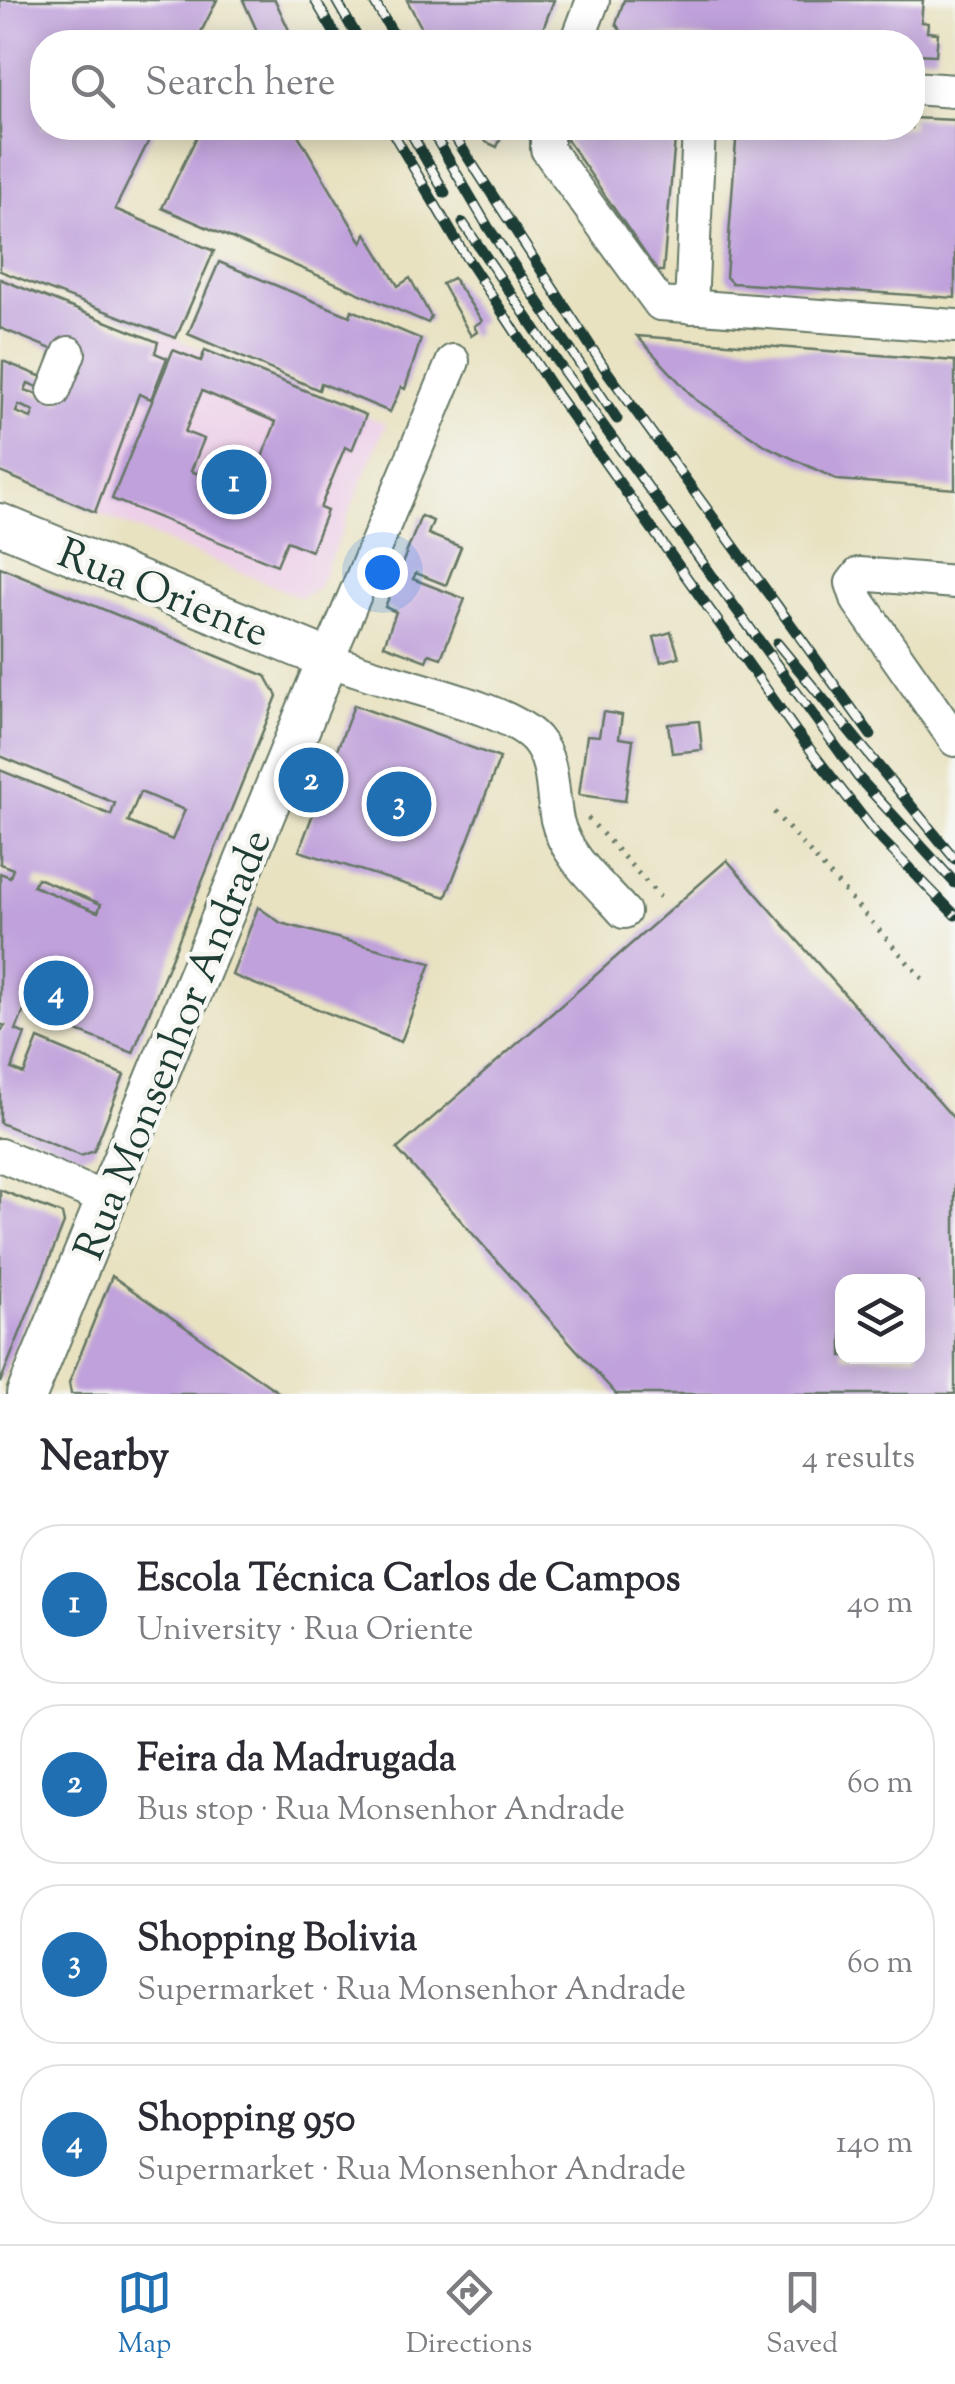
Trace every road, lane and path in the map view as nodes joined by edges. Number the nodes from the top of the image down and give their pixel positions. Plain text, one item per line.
1 (593, 0) edge
2 (581, 30) edge
3 (925, 89) edge
4 (955, 91) edge
5 (546, 140) edge
6 (698, 140) edge
7 (691, 307) junction
8 (955, 326) edge
9 (69, 353) dead end
10 (453, 361) dead end
11 (54, 391) dead end
12 (0, 524) edge
13 (955, 582) edge
14 (328, 659) junction
15 (955, 740) edge
16 (774, 812) dead end
17 (624, 912) dead end
18 (926, 983) dead end
19 (0, 1156) edge
20 (106, 1198) junction
21 (28, 1394) edge

1 - 2 street
3 - 4 street
5 - 7 street
6 - 7 street
7 - 8 street
9 - 11 street
10 - 14 street, Rua Monsenhor Andrade
12 - 14 main road, Rua Oriente
13 - 15 street
14 - 17 street
14 - 20 main road, Rua Monsenhor Andrade
16 - 18 path
19 - 20 street
20 - 21 main road, Rua Monsenhor Andrade

